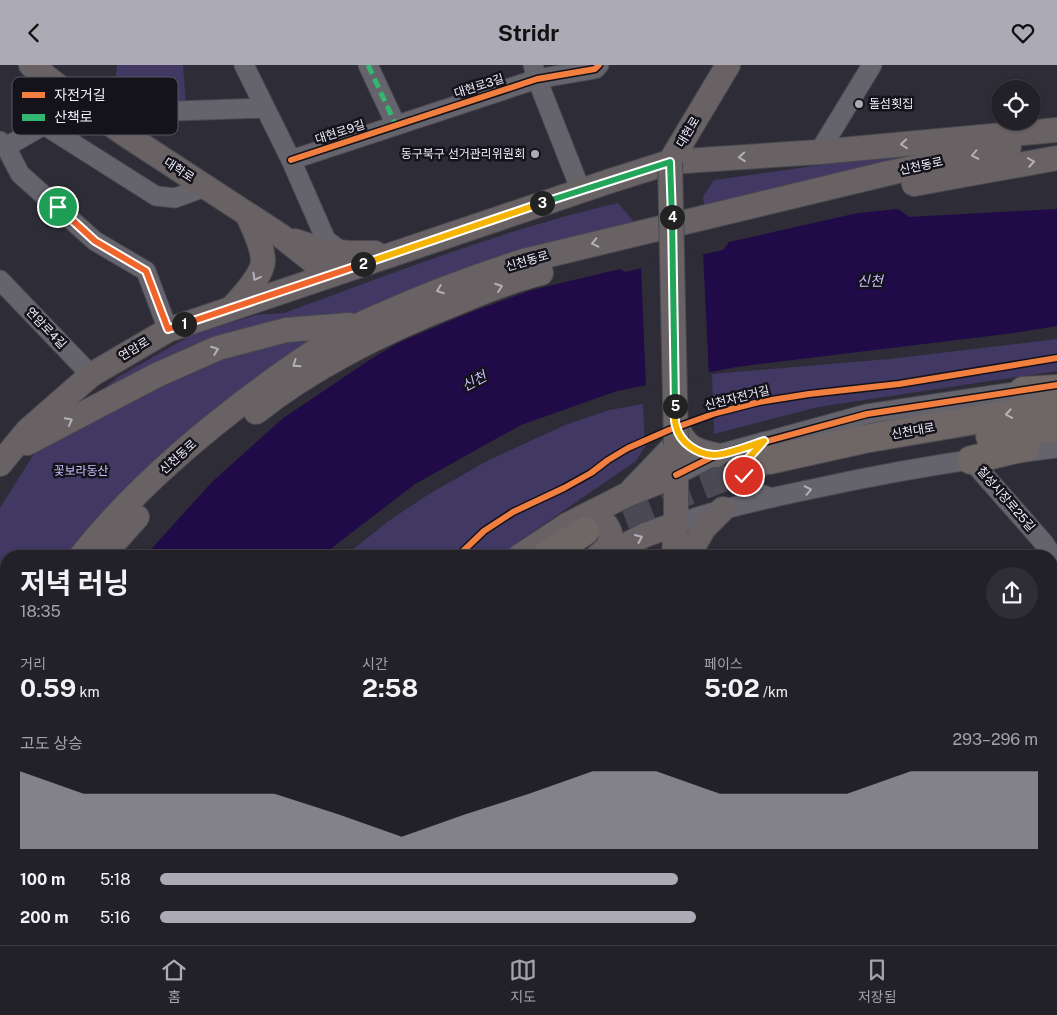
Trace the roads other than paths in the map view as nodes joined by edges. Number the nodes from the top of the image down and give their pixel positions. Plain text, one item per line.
1 (31, 65) edge
2 (244, 65) edge
3 (368, 65) edge
4 (599, 65) edge
5 (728, 65) edge
6 (872, 65) edge
7 (535, 72) edge
8 (47, 77) edge
9 (265, 109) junction
10 (178, 111) edge
11 (396, 125) junction
12 (1057, 130) edge
13 (22, 135) edge
14 (60, 135) edge
15 (127, 135) edge
16 (1057, 137) edge
17 (3, 144) edge
18 (819, 152) junction
19 (1057, 158) edge
20 (292, 160) junction
21 (670, 162) junction
22 (205, 187) junction
23 (580, 191) junction
24 (248, 215) junction
25 (316, 221) junction
26 (290, 239) junction
27 (397, 252) junction
28 (344, 253) junction
29 (321, 278) junction
30 (0, 280) edge
31 (232, 308) junction
32 (168, 329) junction
33 (358, 336) junction
34 (91, 375) junction
35 (1057, 385) edge
36 (1057, 389) edge
37 (1023, 391) junction
38 (1057, 406) edge
39 (1057, 427) edge
40 (679, 438) junction
41 (1057, 440) edge
42 (1057, 448) edge
43 (716, 455) junction
44 (5, 458) edge
45 (971, 459) junction
46 (769, 468) junction
47 (676, 475) junction
48 (626, 495) junction
49 (723, 509) junction
50 (676, 524) junction
51 (591, 544) edge
52 (86, 550) edge
53 (107, 550) edge
54 (529, 550) edge
55 (568, 550) edge
56 (674, 550) edge
57 (691, 550) edge
58 (1049, 550) edge

1 - 8 main road, 대학로
2 - 9 street
3 - 11 street
4 - 7 street, 대현로3길
5 - 21 main road, 대현로
6 - 18 street
7 - 11 street, 대현로3길
7 - 23 street
9 - 10 street
9 - 20 street
11 - 20 street, 대현로9길
12 -> 18 main road, 연암로
13 - 17 street
14 - 22 street
15 - 22 main road, 대학로
16 -> 33 main road, 신천동로
17 - 32 street
18 -> 21 main road, 연암로
33 -> 19 main road, 신천동로
20 - 25 street
21 - 23 main road, 연암로
21 - 40 main road, bridge
22 - 24 main road, 대학로
23 - 27 main road, 연암로
24 - 26 main road, 대학로
24 -> 31 main road
25 - 26 street
25 - 28 street
26 - 28 main road
26 - 29 main road, 대학로
27 - 28 main road
27 - 29 main road, 연암로
29 - 31 main road, 연암로
30 - 34 street, 연암로4길
31 - 32 main road, 연암로
32 - 34 main road, 연암로
44 -> 33 main road
33 -> 52 main road, 신천동로
33 - 53 main road, 신천동로
34 - 44 main road, 연암로
35 - 37 street
36 - 37 highway
37 - 46 street
38 -> 46 highway, 신천대로
39 - 46 highway, 신천대로
40 - 43 main road
40 - 47 main road
40 - 48 main road
41 - 45 highway
42 - 45 street
43 - 46 street
43 - 47 street
46 -> 45 street
45 - 58 street, 칠성시장로25길
46 - 49 street
47 - 48 main road
47 - 50 main road
48 - 51 main road
49 - 50 street
49 - 57 main road
51 -> 50 main road
50 - 56 main road
51 - 54 main road
51 - 55 highway

